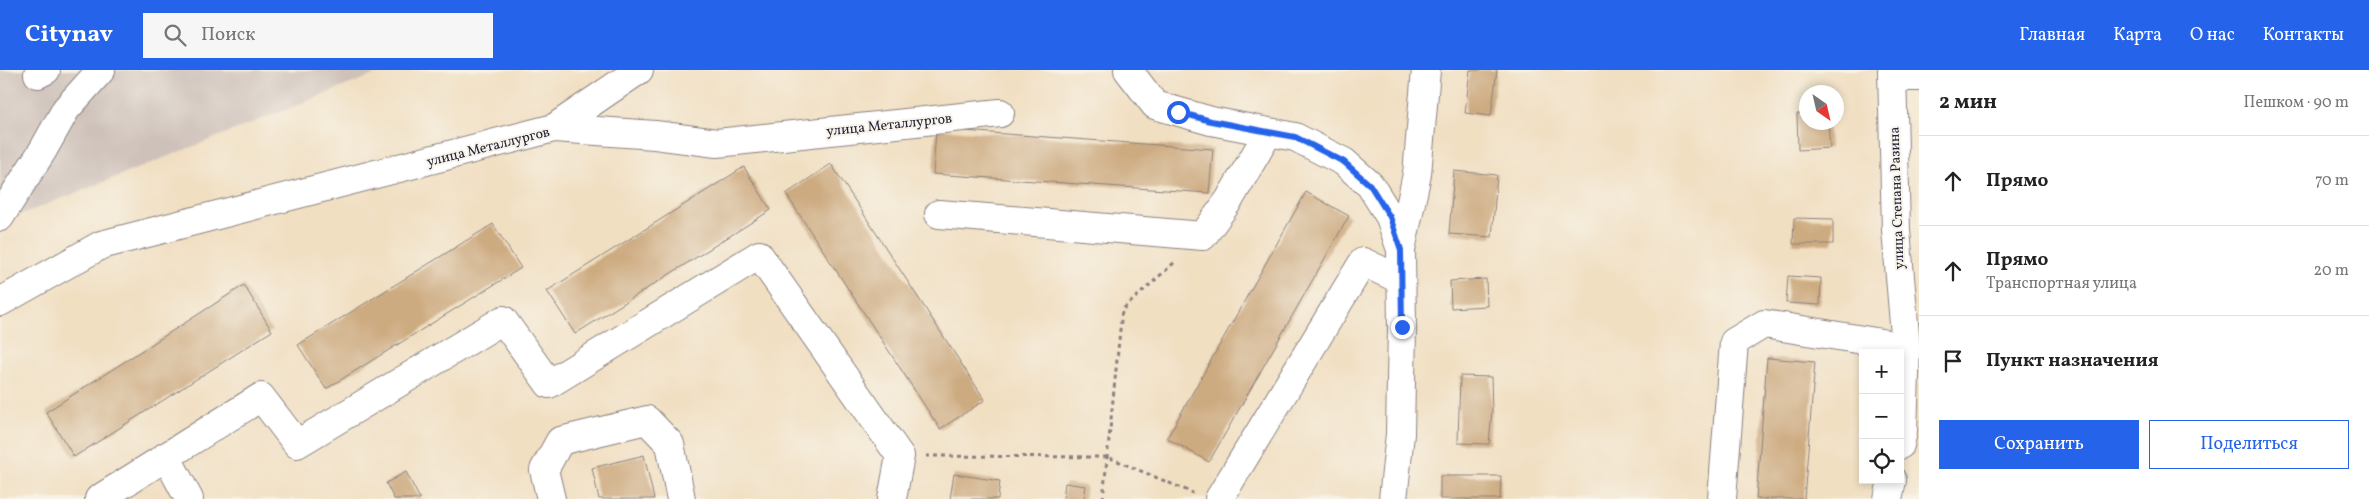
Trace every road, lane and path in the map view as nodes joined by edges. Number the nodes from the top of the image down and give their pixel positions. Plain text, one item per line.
1 (101, 70) edge
2 (639, 70) edge
3 (1426, 70) edge
4 (1128, 71) edge
5 (1892, 74) edge
6 (1919, 77) edge
7 (1000, 112) dead end
8 (554, 128) junction
9 (1268, 133) junction
10 (939, 214) dead end
11 (1, 216) edge
12 (1203, 236) junction
13 (1401, 250) junction
14 (1402, 280) junction
15 (0, 302) edge
16 (1906, 347) junction
17 (1919, 372) edge
18 (1901, 439) edge
19 (166, 456) junction
20 (900, 456) junction
21 (1108, 457) junction
22 (1891, 484) edge
23 (1208, 497) edge
24 (99, 499) edge
25 (189, 499) edge
26 (551, 499) edge
27 (681, 499) edge
28 (892, 499) edge
29 (1103, 499) edge
30 (1393, 499) edge
31 (1722, 499) edge
32 (1888, 499) edge

1 - 11 street
2 - 8 street
3 - 13 street
4 - 9 street
5 - 6 street
5 - 16 street, улица Степана Разина
7 - 8 street, улица Металлургов
8 - 15 street, улица Металлургов
9 - 12 street
9 - 13 street
10 - 12 street
12 - 21 path
13 - 14 street
14 - 23 street
14 - 30 street
16 - 17 street
16 - 18 street, улица Степана Разина
16 - 31 street
19 - 20 street
19 - 24 street
19 - 25 street
20 - 21 path
20 - 28 street
21 - 23 path
21 - 29 path
22 - 32 street
26 - 27 street

